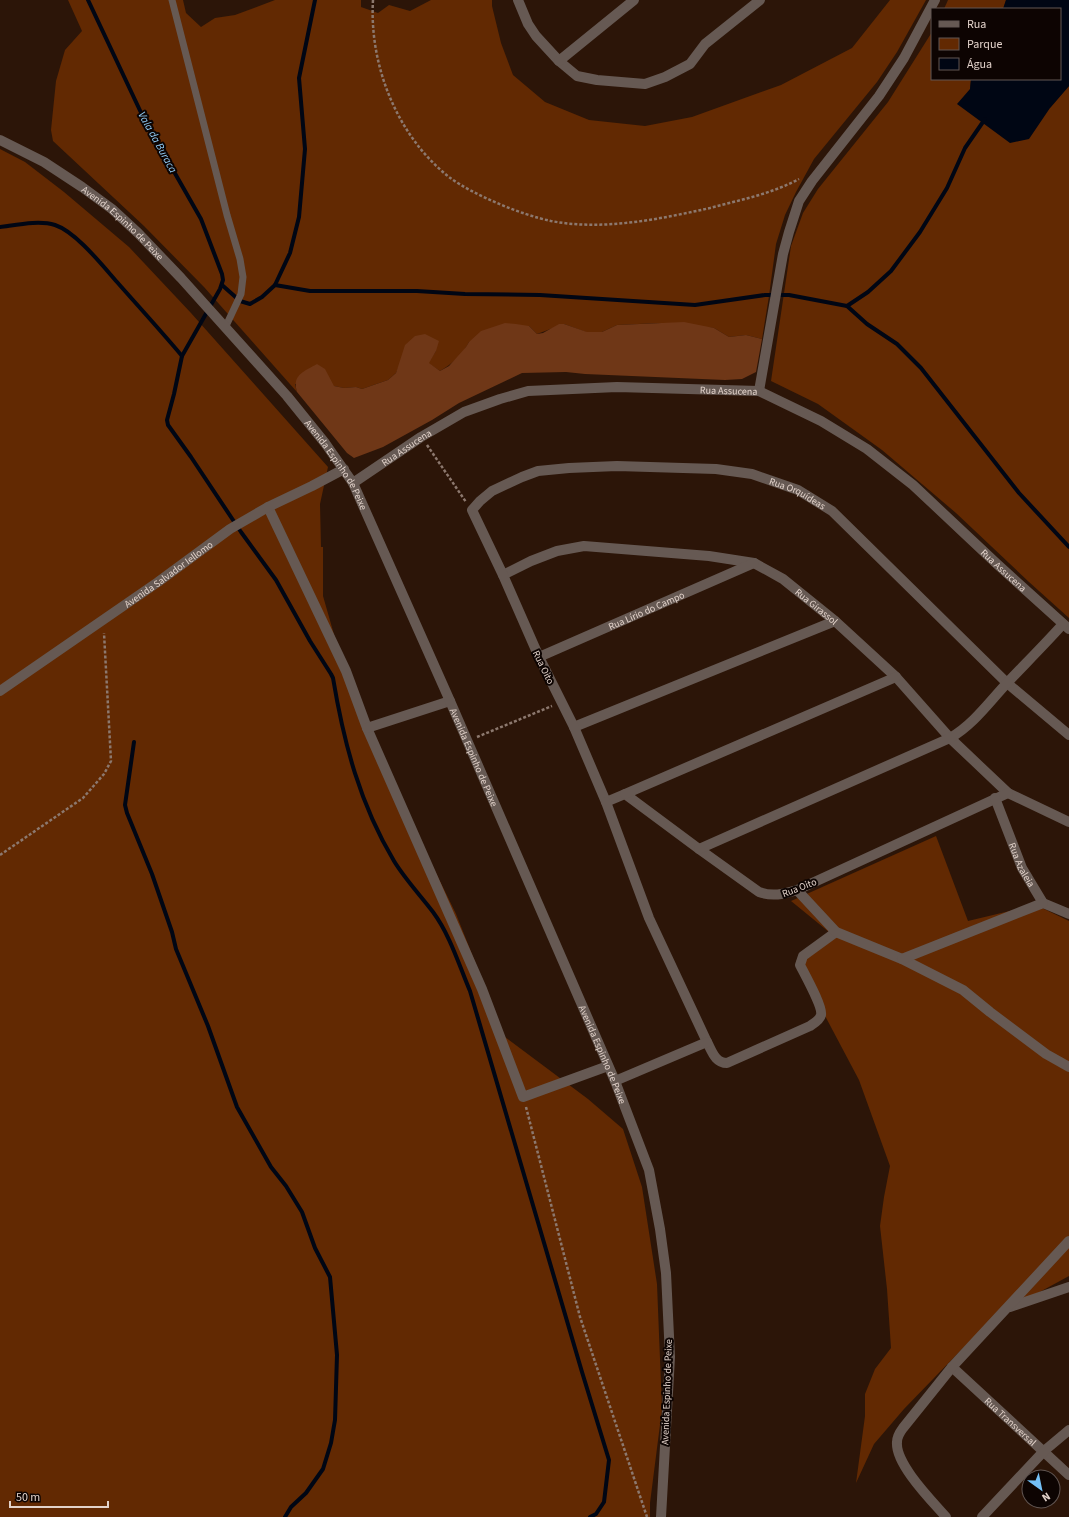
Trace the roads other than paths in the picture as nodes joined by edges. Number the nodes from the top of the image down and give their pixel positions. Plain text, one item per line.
1 (172, 0) edge
2 (518, 0) edge
3 (634, 0) edge
4 (760, 0) edge
5 (935, 0) edge
6 (559, 61) junction
7 (0, 140) edge
8 (225, 328) junction
9 (759, 391) junction
10 (344, 469) junction
11 (353, 483) junction
12 (268, 507) junction
13 (481, 531) joint
14 (754, 563) junction
15 (503, 576) junction
16 (835, 622) junction
17 (1066, 626) edge
18 (539, 657) junction
19 (896, 677) junction
20 (1007, 683) junction
21 (0, 691) edge
22 (450, 701) junction
23 (574, 727) junction
24 (367, 728) junction
25 (1069, 735) edge
26 (950, 738) junction
27 (1008, 793) junction
28 (625, 794) junction
29 (995, 798) junction
30 (606, 802) junction
31 (1069, 822) edge
32 (699, 849) junction
33 (796, 890) junction
34 (1043, 903) junction
35 (1069, 914) edge
36 (836, 932) junction
37 (902, 958) junction
38 (707, 1042) junction
39 (608, 1066) junction
40 (1069, 1067) edge
41 (615, 1081) junction
42 (1069, 1241) edge
43 (1069, 1287) edge
44 (1008, 1308) junction
45 (952, 1367) junction
46 (1069, 1430) edge
47 (1044, 1451) junction
48 (1069, 1475) edge
49 (661, 1517) edge
50 (946, 1517) edge
51 (982, 1517) edge

1 - 8 lane
2 - 6 street
3 - 6 street
4 - 6 street
5 - 9 street
7 - 8 street, Avenida Espinho de Peixe
8 - 10 street, Avenida Espinho de Peixe
9 - 11 street, Rua Assucena
9 - 17 street, Rua Assucena
10 - 11 street, Avenida Espinho de Peixe
10 - 12 street, Avenida Salvador Iellomo
11 - 22 street, Avenida Espinho de Peixe
12 - 21 street, Avenida Salvador Iellomo
12 - 24 street
13 - 15 street, Rua Oito
13 - 20 street, Rua Orquídeas
14 - 15 street, Rua Girassol
14 - 16 street, Rua Girassol
14 - 18 street, Rua Lírio do Campo
15 - 18 street, Rua Oito
16 - 19 street, Rua Girassol
16 - 23 street
17 - 20 street
18 - 23 street, Rua Oito
19 - 26 street, Rua Girassol
19 - 28 street
20 - 25 street, Rua Orquídeas
20 - 26 street
22 - 24 street
22 - 39 street, Avenida Espinho de Peixe
23 - 30 street, Rua Oito
24 - 39 street
26 - 27 street, Rua Girassol
26 - 32 street
27 - 29 street, Rua Oito
27 - 31 street, Rua Girassol
28 - 30 street
28 - 32 street, Rua Oito
29 - 33 street, Rua Oito
29 - 34 street, Rua Azaleia
30 - 38 street, Rua Oito
32 - 33 street, Rua Oito
33 - 36 street
34 - 35 street
34 - 37 street
36 - 37 street
36 - 38 street, Rua Oito
37 - 40 street
38 - 41 street
39 - 41 street, Avenida Espinho de Peixe
41 - 49 street, Avenida Espinho de Peixe
42 - 44 street
43 - 44 street
44 - 45 street
45 - 47 street, Rua Transversal
45 - 50 street
46 - 47 street
47 - 48 street, Rua Transversal
47 - 51 street

